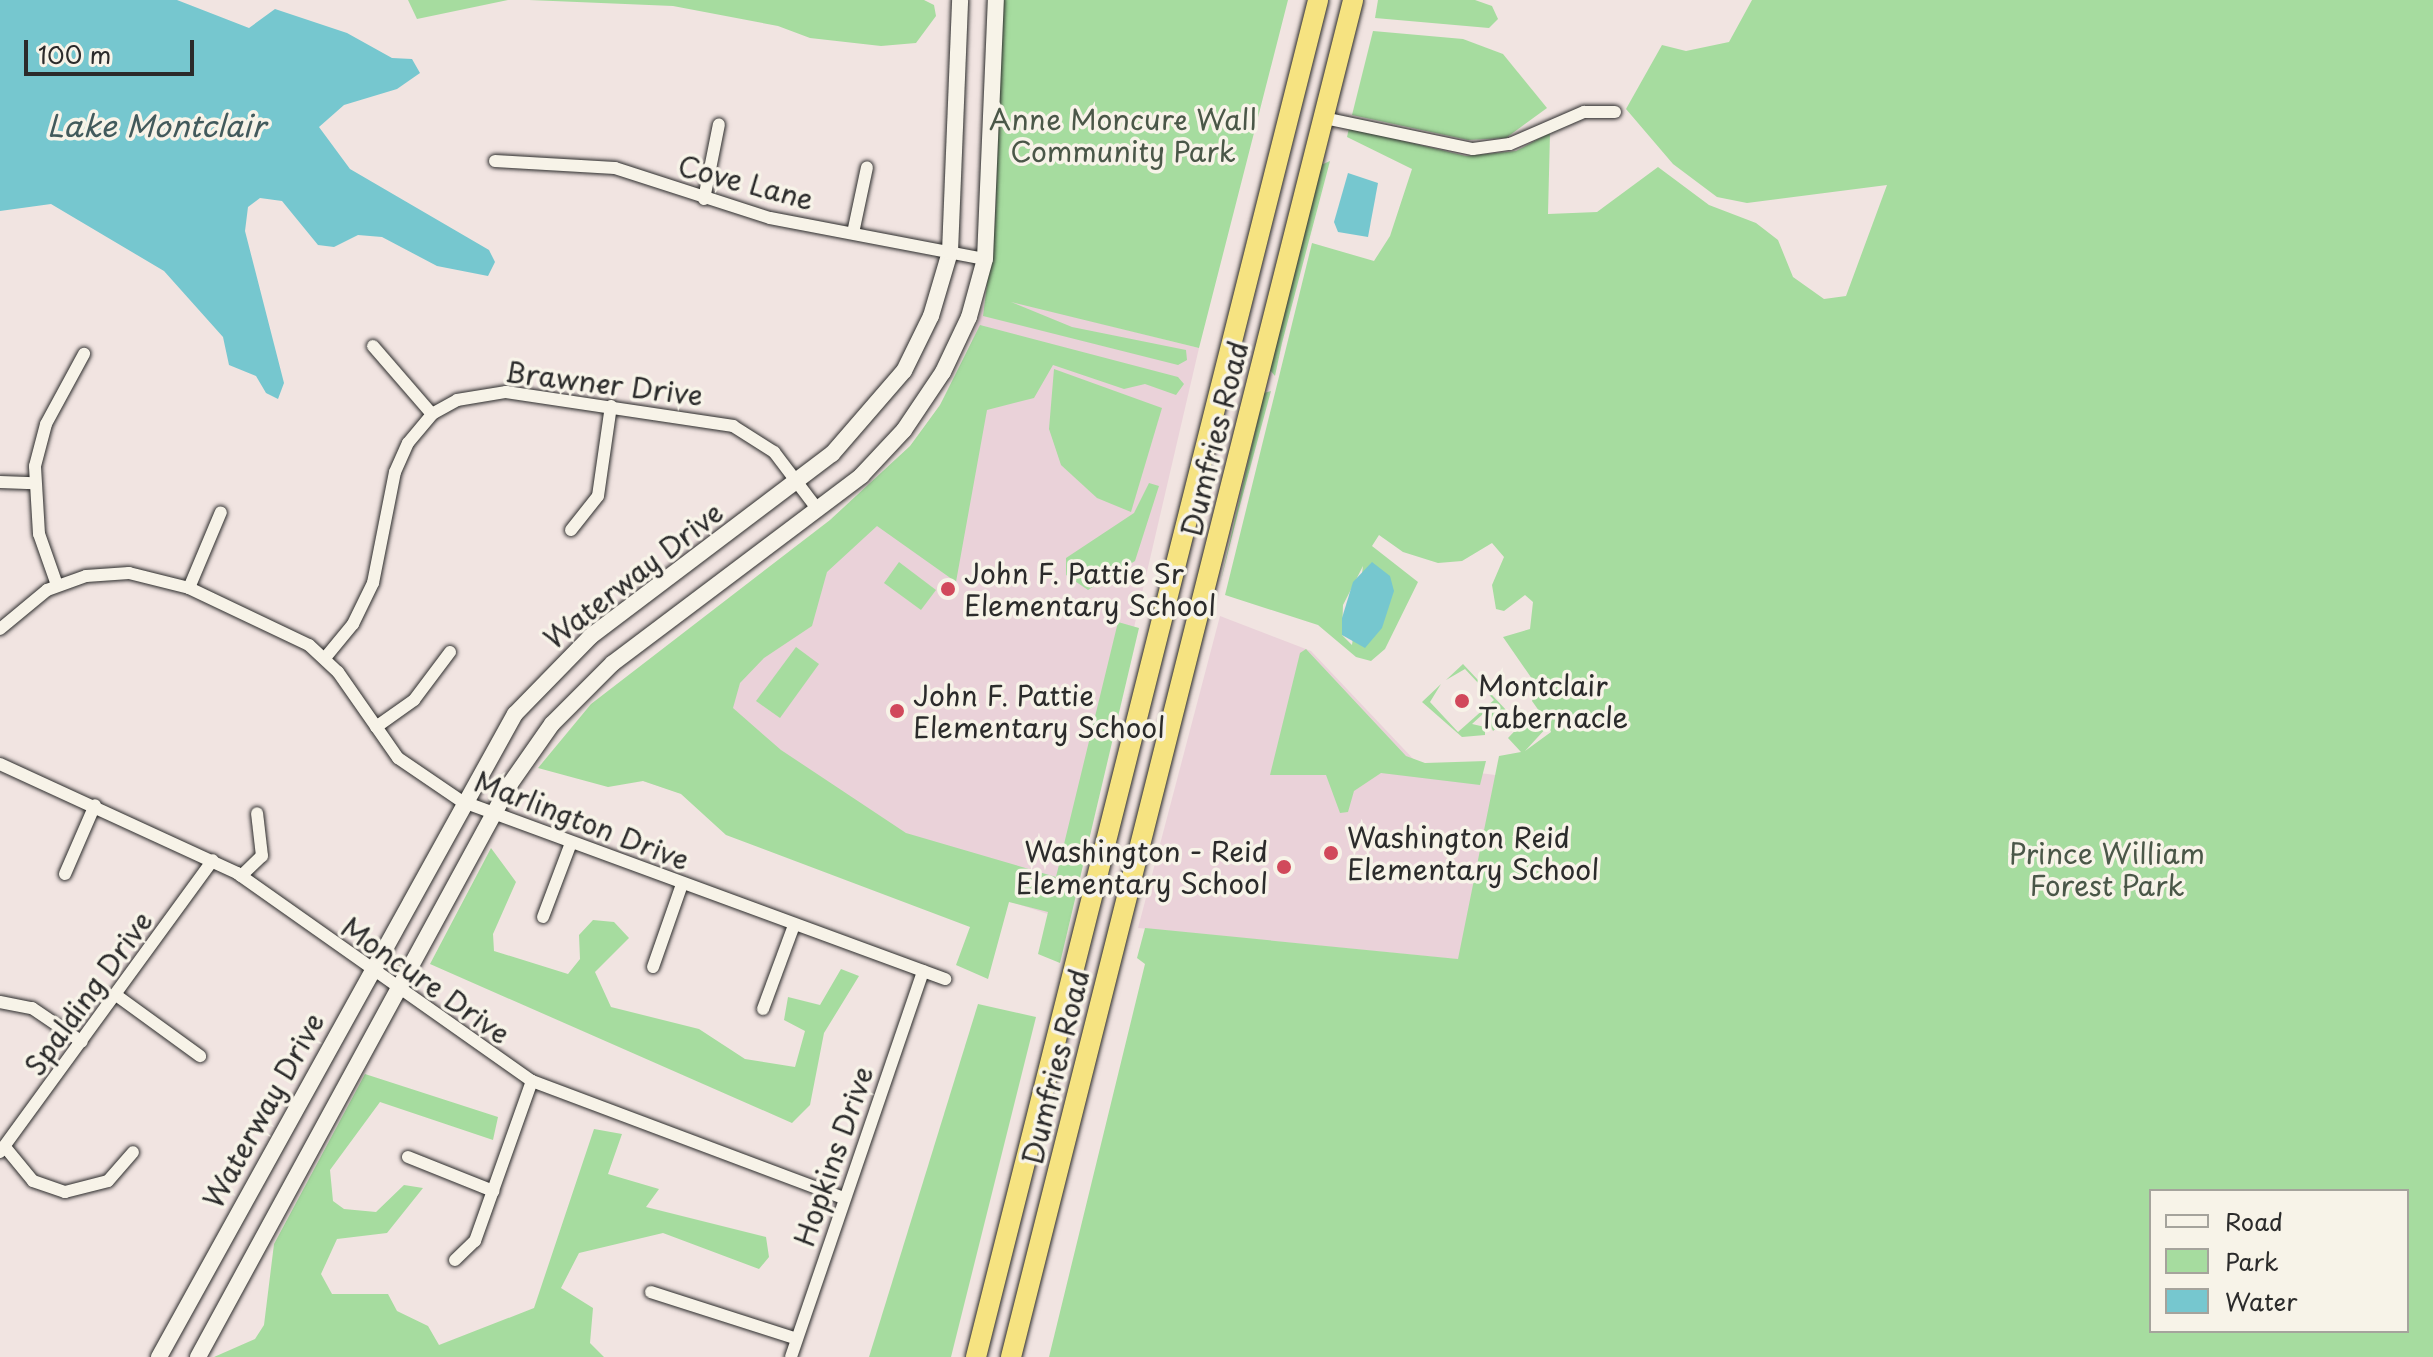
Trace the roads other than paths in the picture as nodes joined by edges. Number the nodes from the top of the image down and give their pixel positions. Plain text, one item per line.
1 (960, 0) edge
2 (996, 0) edge
3 (1318, 0) edge
4 (1353, 0) edge
5 (1615, 112) dead end
6 (1324, 118) junction
7 (719, 124) dead end
8 (495, 161) dead end
9 (867, 167) dead end
10 (704, 199) junction
11 (853, 233) junction
12 (950, 252) junction
13 (985, 259) junction
14 (373, 346) dead end
15 (84, 354) dead end
16 (611, 406) junction
17 (432, 414) junction
18 (0, 482) edge
19 (796, 482) junction
20 (34, 483) junction
21 (818, 510) junction
22 (221, 512) dead end
23 (571, 530) dead end
24 (57, 585) junction
25 (189, 588) junction
26 (0, 629) edge
27 (450, 652) dead end
28 (325, 658) junction
29 (376, 727) junction
30 (0, 764) edge
31 (461, 801) junction
32 (95, 805) junction
33 (257, 813) dead end
34 (493, 817) junction
35 (571, 843) junction
36 (213, 860) junction
37 (65, 874) dead end
38 (241, 876) junction
39 (682, 884) junction
40 (543, 917) dead end
41 (794, 925) junction
42 (653, 967) dead end
43 (369, 971) junction
44 (923, 971) junction
45 (945, 979) dead end
46 (1070, 980) junction
47 (1104, 986) junction
48 (398, 990) junction
49 (116, 995) junction
50 (0, 1002) edge
51 (763, 1009) dead end
52 (82, 1042) junction
53 (200, 1056) dead end
54 (532, 1081) junction
55 (2, 1149) edge
56 (133, 1152) dead end
57 (408, 1157) dead end
58 (493, 1191) junction
59 (843, 1198) junction
60 (455, 1260) dead end
61 (651, 1292) dead end
62 (797, 1339) junction
63 (159, 1357) edge
64 (198, 1357) edge
65 (791, 1357) edge
66 (976, 1357) edge
67 (1011, 1357) edge

1 - 12 street, Waterway Drive
2 - 13 street, Waterway Drive
3 - 46 highway, Dumfries Road
4 - 6 highway, Dumfries Road
5 - 6 street
6 - 47 highway, Dumfries Road
7 - 10 street
8 - 10 street, Cove Lane
9 - 11 street
10 - 11 street, Cove Lane
11 - 12 street, Cove Lane
12 - 13 street, Cove Lane
12 - 19 street, Waterway Drive
13 - 21 street, Waterway Drive
14 - 17 street
15 - 20 street
16 - 17 street, Brawner Drive
16 - 19 street, Brawner Drive
16 - 23 street
17 - 28 street
18 - 20 street
19 - 21 street, Brawner Drive
19 - 31 street, Waterway Drive
20 - 24 street
21 - 34 street, Waterway Drive
22 - 25 street
24 - 25 street, Marlington Drive
24 - 26 street, Marlington Drive
25 - 28 street, Marlington Drive
27 - 29 street
28 - 29 street, Marlington Drive
29 - 31 street, Marlington Drive
30 - 32 street, Moncure Drive
31 - 34 street, Marlington Drive
31 - 43 street, Waterway Drive
32 - 36 street, Moncure Drive
32 - 37 street
33 - 38 street
34 - 35 street, Marlington Drive
34 - 48 street, Waterway Drive
35 - 39 street, Marlington Drive
35 - 40 street
36 - 38 street, Moncure Drive
36 - 49 street, Spalding Drive
38 - 43 street, Moncure Drive
39 - 41 street, Marlington Drive
39 - 42 street
41 - 44 street, Marlington Drive
41 - 51 street
43 - 48 street, Moncure Drive
43 - 63 street, Waterway Drive
44 - 45 street, Marlington Drive
44 - 59 street, Hopkins Drive
46 - 47 highway
46 - 66 highway, Dumfries Road
47 - 67 highway, Dumfries Road
48 - 54 street, Moncure Drive
48 - 64 street, Waterway Drive
49 - 52 street, Spalding Drive
49 - 53 street
50 - 52 street
52 - 55 street, Spalding Drive
54 - 58 street
54 - 59 street, Moncure Drive
55 - 56 street
57 - 58 street
58 - 60 street
59 - 62 street, Hopkins Drive
61 - 62 street
62 - 65 street, Hopkins Drive

